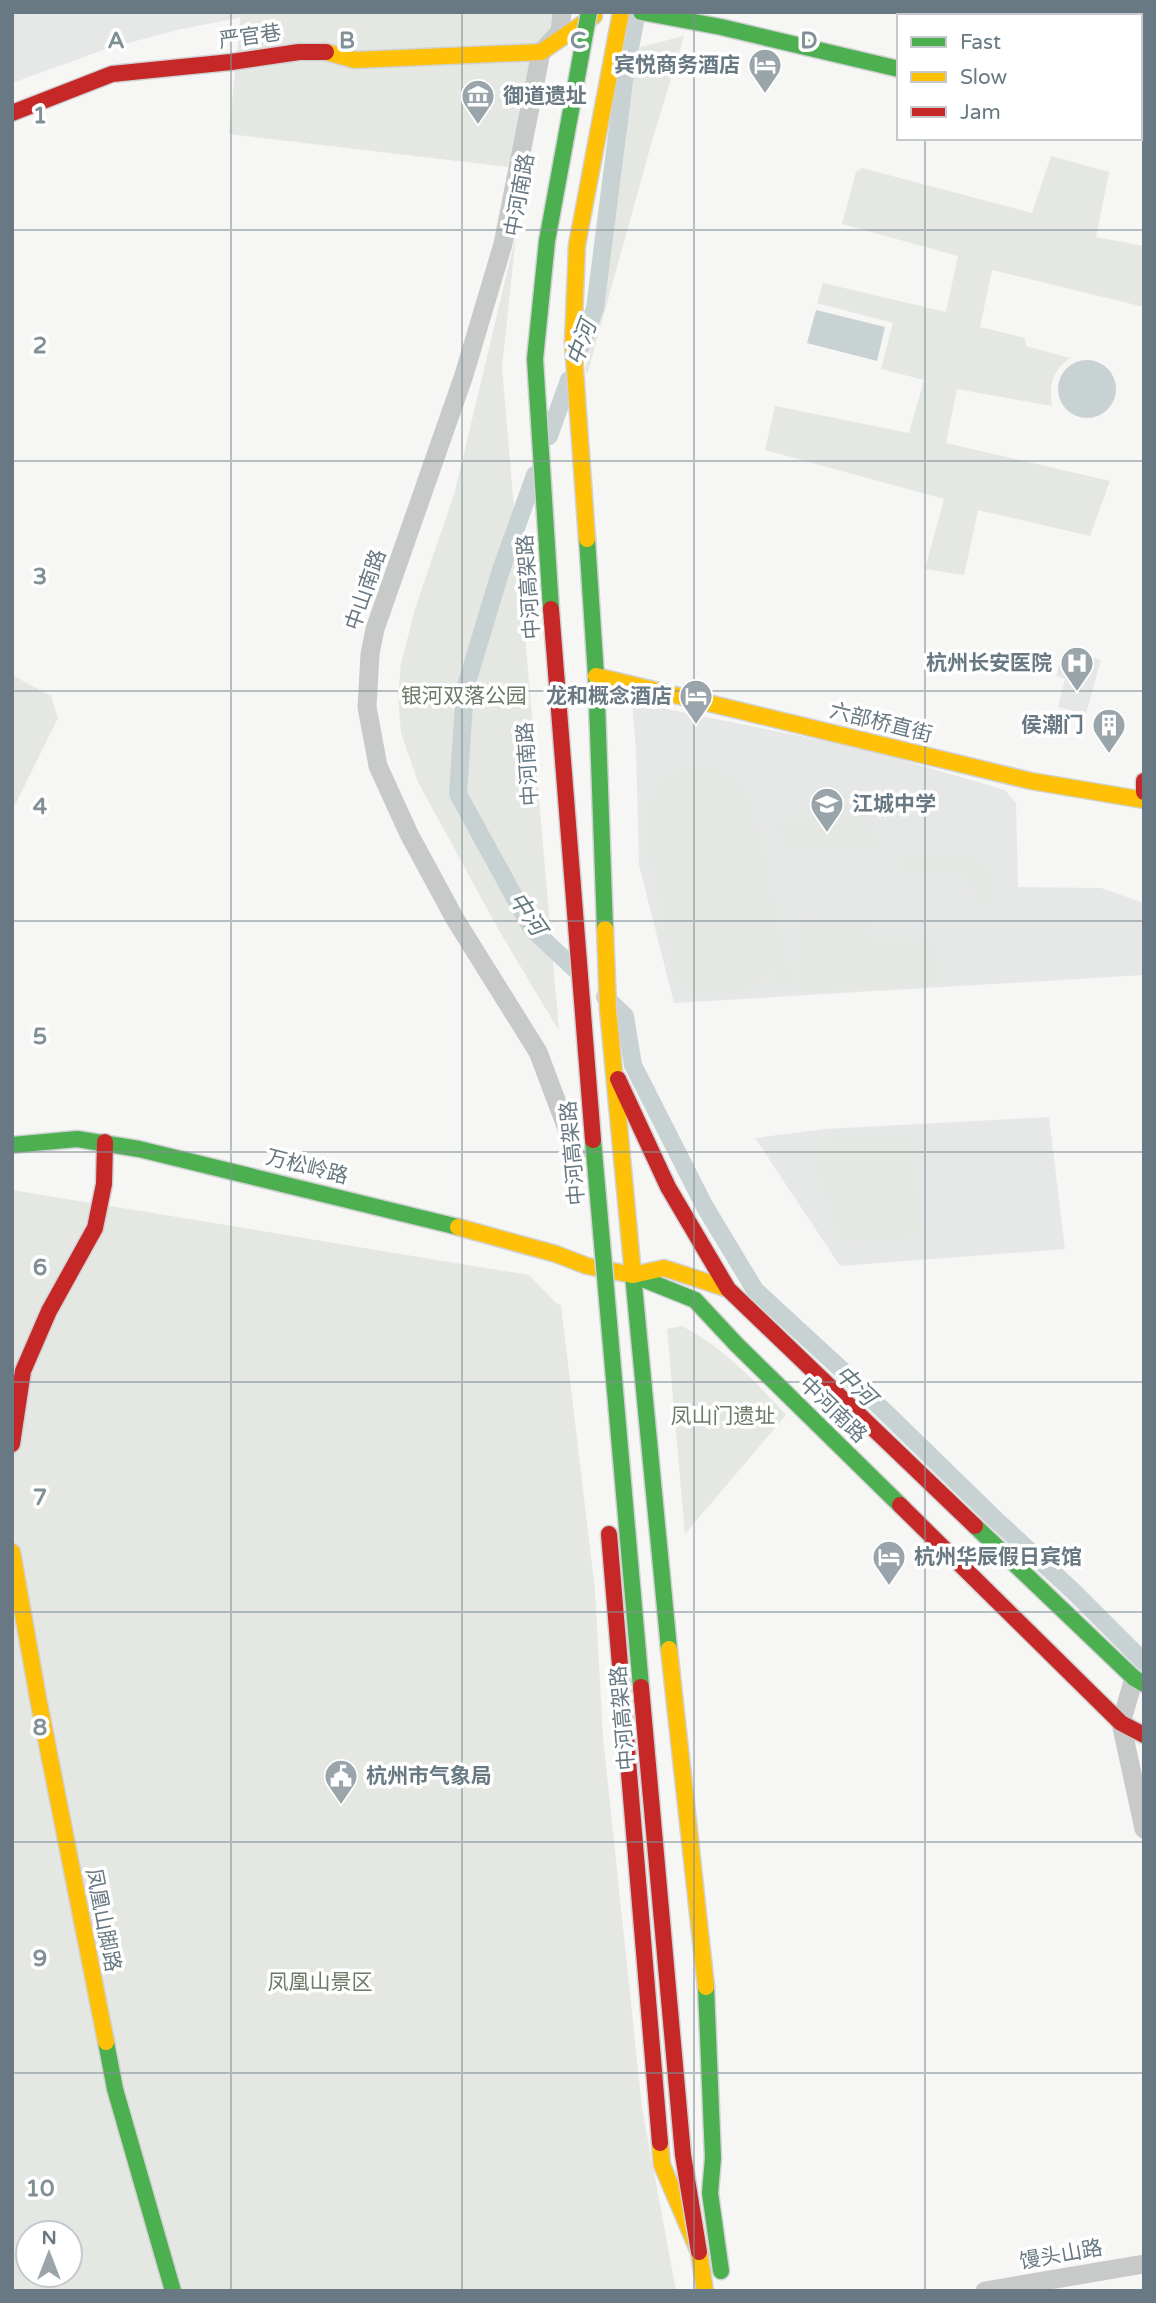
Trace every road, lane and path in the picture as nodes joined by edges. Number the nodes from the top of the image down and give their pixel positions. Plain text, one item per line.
1 (562, 12) edge
2 (575, 12) edge
3 (589, 12) edge
4 (609, 12) edge
5 (621, 12) edge
6 (646, 13) edge
7 (573, 33) junction
8 (541, 52) junction
9 (897, 69) edge
10 (12, 113) edge
11 (561, 393) dead end
12 (602, 678) junction
13 (579, 751) dead end
14 (1144, 781) edge
15 (1144, 792) edge
16 (1144, 800) edge
17 (613, 1068) junction
18 (105, 1142) junction
19 (12, 1145) edge
20 (579, 1165) joint
21 (633, 1275) junction
22 (728, 1289) junction
23 (12, 1444) edge
24 (609, 1524) dead end
25 (12, 1552) edge
26 (1140, 1681) edge
27 (1121, 1723) junction
28 (1144, 1735) edge
29 (667, 1799) dead end
30 (1144, 1829) edge
31 (693, 2063) dead end
32 (710, 2193) junction
33 (699, 2252) junction
34 (1144, 2264) edge
35 (173, 2291) edge
36 (705, 2291) edge
37 (724, 2291) edge
38 (985, 2291) edge

1 - 8 street, 中山南路
2 - 7 main road, 中河南路
3 - 33 main road, 中河高架路, bridge
4 - 7 main road
4 - 11 main road
5 - 12 main road, 中河南路
6 - 9 main road
7 - 8 main road
7 - 20 main road, 中河南路
8 - 10 main road, 严官巷
8 - 20 street, 中山南路
12 - 16 main road, 六部桥直街
12 - 17 main road, 中河南路
13 - 29 main road, 中河高架路
14 - 15 main road
17 - 21 main road, 中河南路
17 - 22 main road, 中河南路
18 - 19 main road, 万松岭路
18 - 21 main road, 万松岭路
18 - 23 main road
21 - 22 main road
21 - 27 main road, 中河南路
21 - 32 main road
22 - 26 main road, 中河南路
24 - 33 main road, bridge
25 - 35 main road, 凤凰山脚路
26 - 27 street
27 - 28 main road, 中河南路
27 - 30 street
31 - 32 main road
32 - 37 main road
33 - 36 main road, 中河高架路
34 - 38 street, 馒头山路

